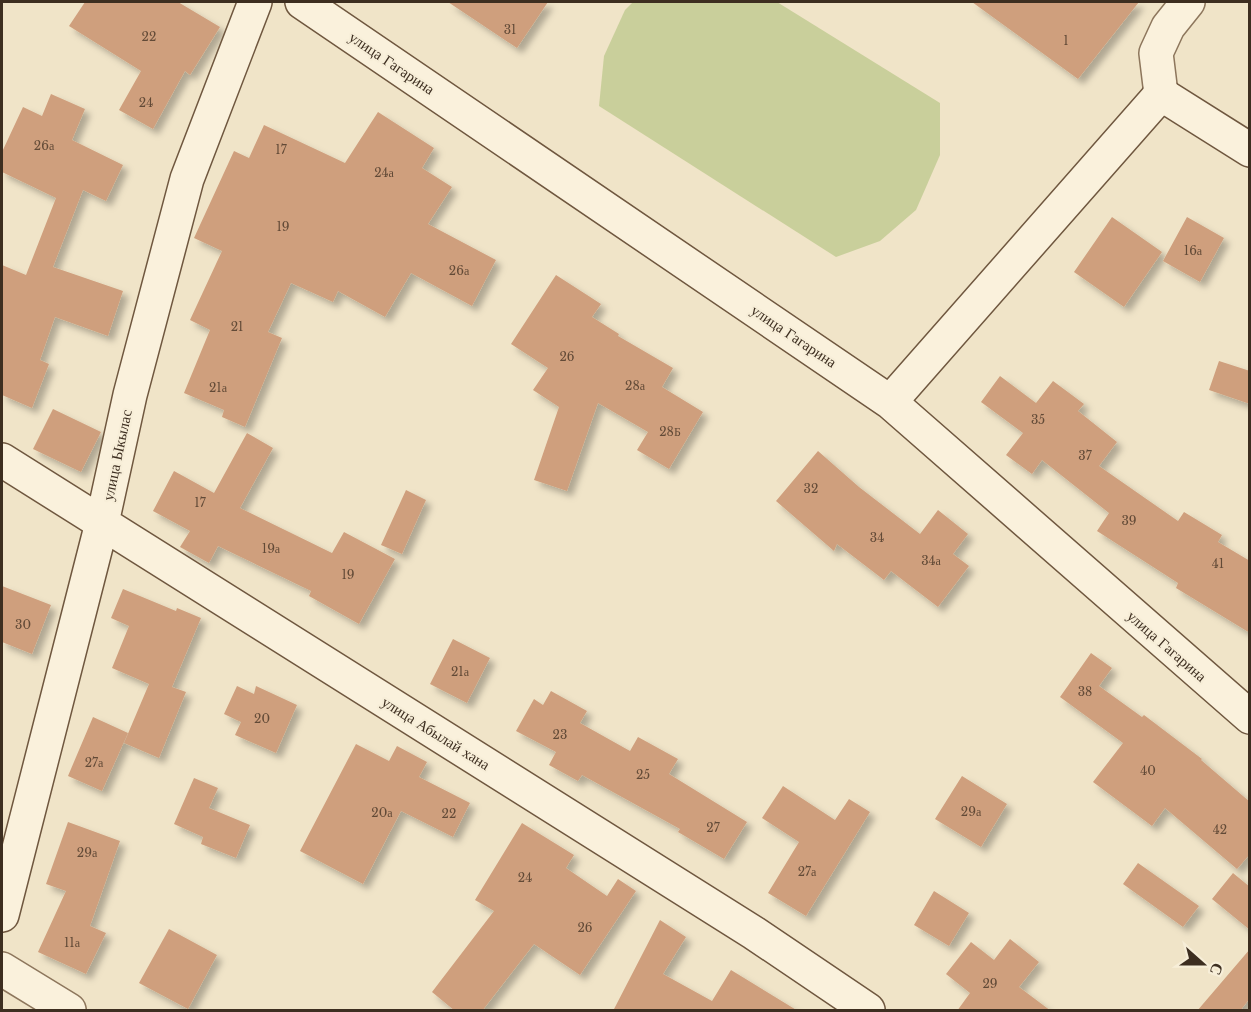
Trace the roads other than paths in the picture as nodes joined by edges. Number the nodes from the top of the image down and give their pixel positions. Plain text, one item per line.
1 (255, 2) edge
2 (302, 2) edge
3 (1188, 2) edge
4 (1161, 94) junction
5 (1250, 150) edge
6 (890, 402) junction
7 (2, 460) edge
8 (102, 523) junction
9 (1250, 717) edge
10 (2, 915) edge
11 (2, 969) edge
12 (69, 1011) edge
13 (868, 1011) edge

1 - 8 street, улица Ыкылас
2 - 6 street, улица Гагарина
3 - 4 street
4 - 5 street
4 - 6 street
6 - 9 street, улица Гагарина
7 - 8 street, улица Абылай хана
8 - 10 street, улица Ыкылас
8 - 13 street, улица Абылай хана
11 - 12 street

